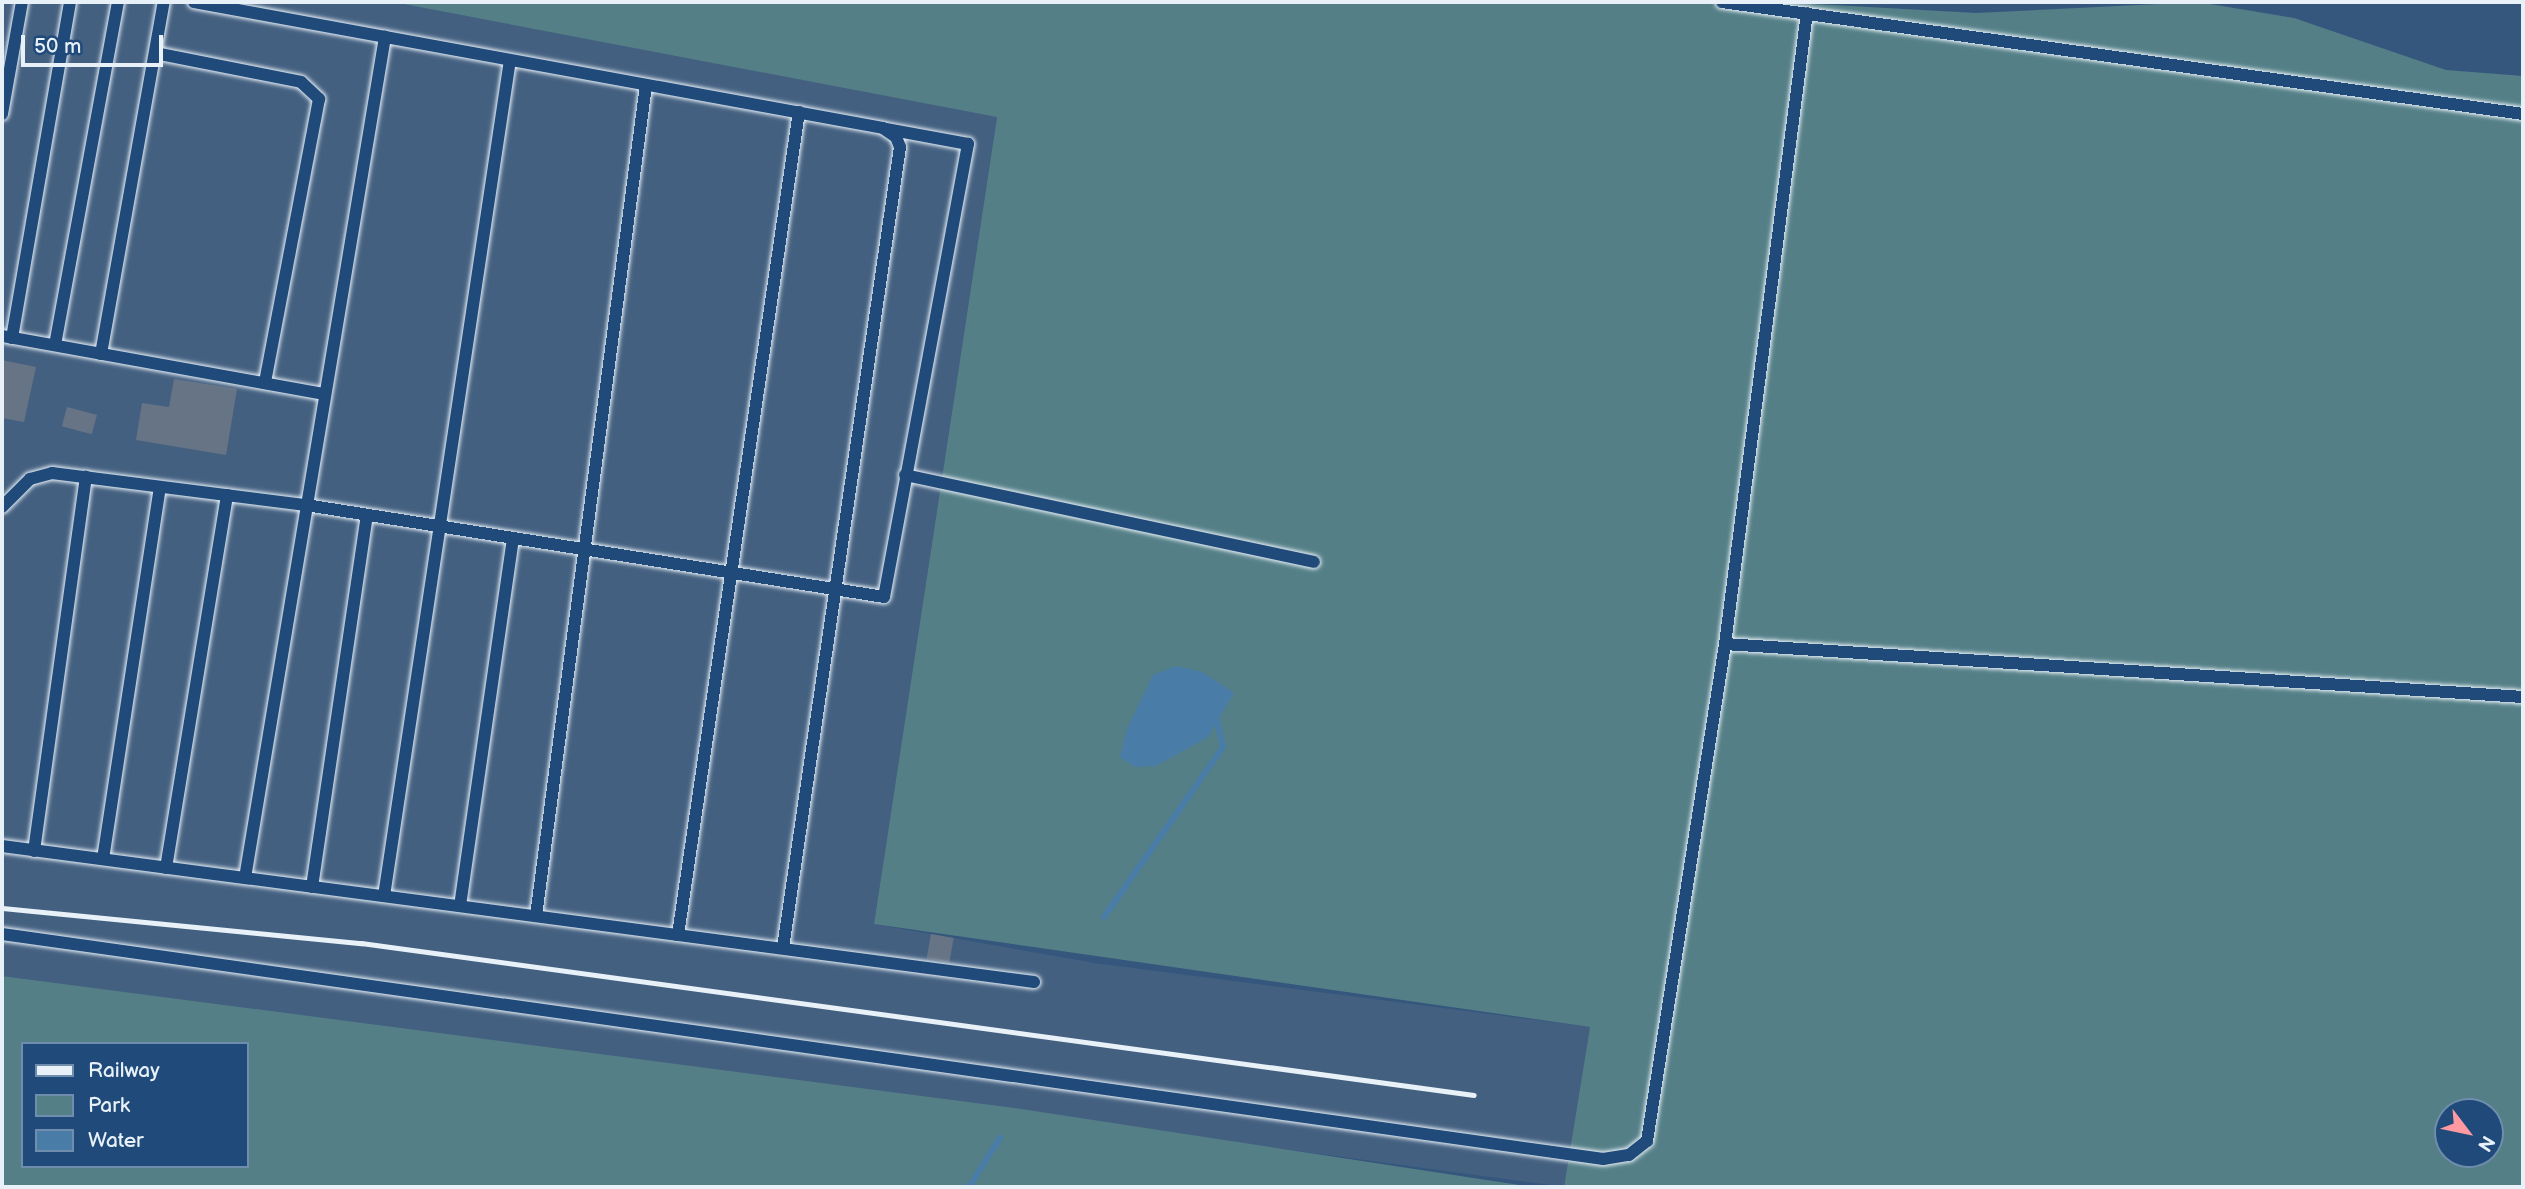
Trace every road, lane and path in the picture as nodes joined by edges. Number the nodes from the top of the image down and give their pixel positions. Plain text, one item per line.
1 (22, 2) edge
2 (70, 2) edge
3 (118, 2) edge
4 (164, 2) edge
5 (194, 2) edge
6 (1722, 2) edge
7 (1807, 13) junction
8 (384, 37) junction
9 (155, 53) junction
10 (510, 60) junction
11 (646, 85) junction
12 (799, 113) junction
13 (2, 114) edge
14 (2523, 114) edge
15 (883, 128) junction
16 (7, 337) edge
17 (55, 345) junction
18 (101, 354) junction
19 (265, 383) junction
20 (323, 394) junction
21 (905, 475) junction
22 (86, 477) junction
23 (160, 487) junction
24 (227, 495) junction
25 (306, 505) junction
26 (2, 507) edge
27 (367, 516) junction
28 (440, 528) junction
29 (513, 540) junction
30 (584, 552) junction
31 (1314, 562) dead end
32 (730, 576) junction
33 (833, 593) junction
34 (1724, 644) junction
35 (2523, 697) edge
36 (2, 846) edge
37 (34, 850) junction
38 (103, 859) junction
39 (166, 868) junction
40 (245, 878) junction
41 (312, 887) junction
42 (384, 896) junction
43 (460, 906) junction
44 (536, 916) junction
45 (2, 934) edge
46 (678, 935) junction
47 (783, 948) junction
48 (1034, 982) dead end

1 - 13 lane
2 - 16 lane
3 - 17 lane
4 - 9 lane
5 - 8 lane
6 - 7 lane
7 - 14 lane
7 - 34 lane
8 - 10 lane
8 - 20 lane
9 - 18 lane
9 - 19 lane
10 - 11 lane
10 - 28 lane
11 - 12 lane
11 - 30 lane
12 - 15 lane
12 - 32 lane
15 - 21 lane
15 - 33 lane
16 - 17 lane
17 - 18 lane
18 - 19 lane
19 - 20 lane
20 - 25 lane
21 - 31 lane
21 - 33 lane
22 - 23 lane
22 - 26 lane
22 - 37 lane
23 - 24 lane
23 - 38 lane
24 - 25 lane
24 - 39 lane
25 - 27 lane
25 - 40 lane
27 - 28 lane
27 - 41 lane
28 - 29 lane
28 - 42 lane
29 - 30 lane
29 - 43 lane
30 - 32 lane
30 - 44 lane
32 - 33 lane
32 - 46 lane
33 - 47 lane
34 - 35 lane
34 - 45 lane
36 - 37 lane
37 - 38 lane
38 - 39 lane
39 - 40 lane
40 - 41 lane
41 - 42 lane
42 - 43 lane
43 - 44 lane
44 - 46 lane
46 - 47 lane
47 - 48 lane

